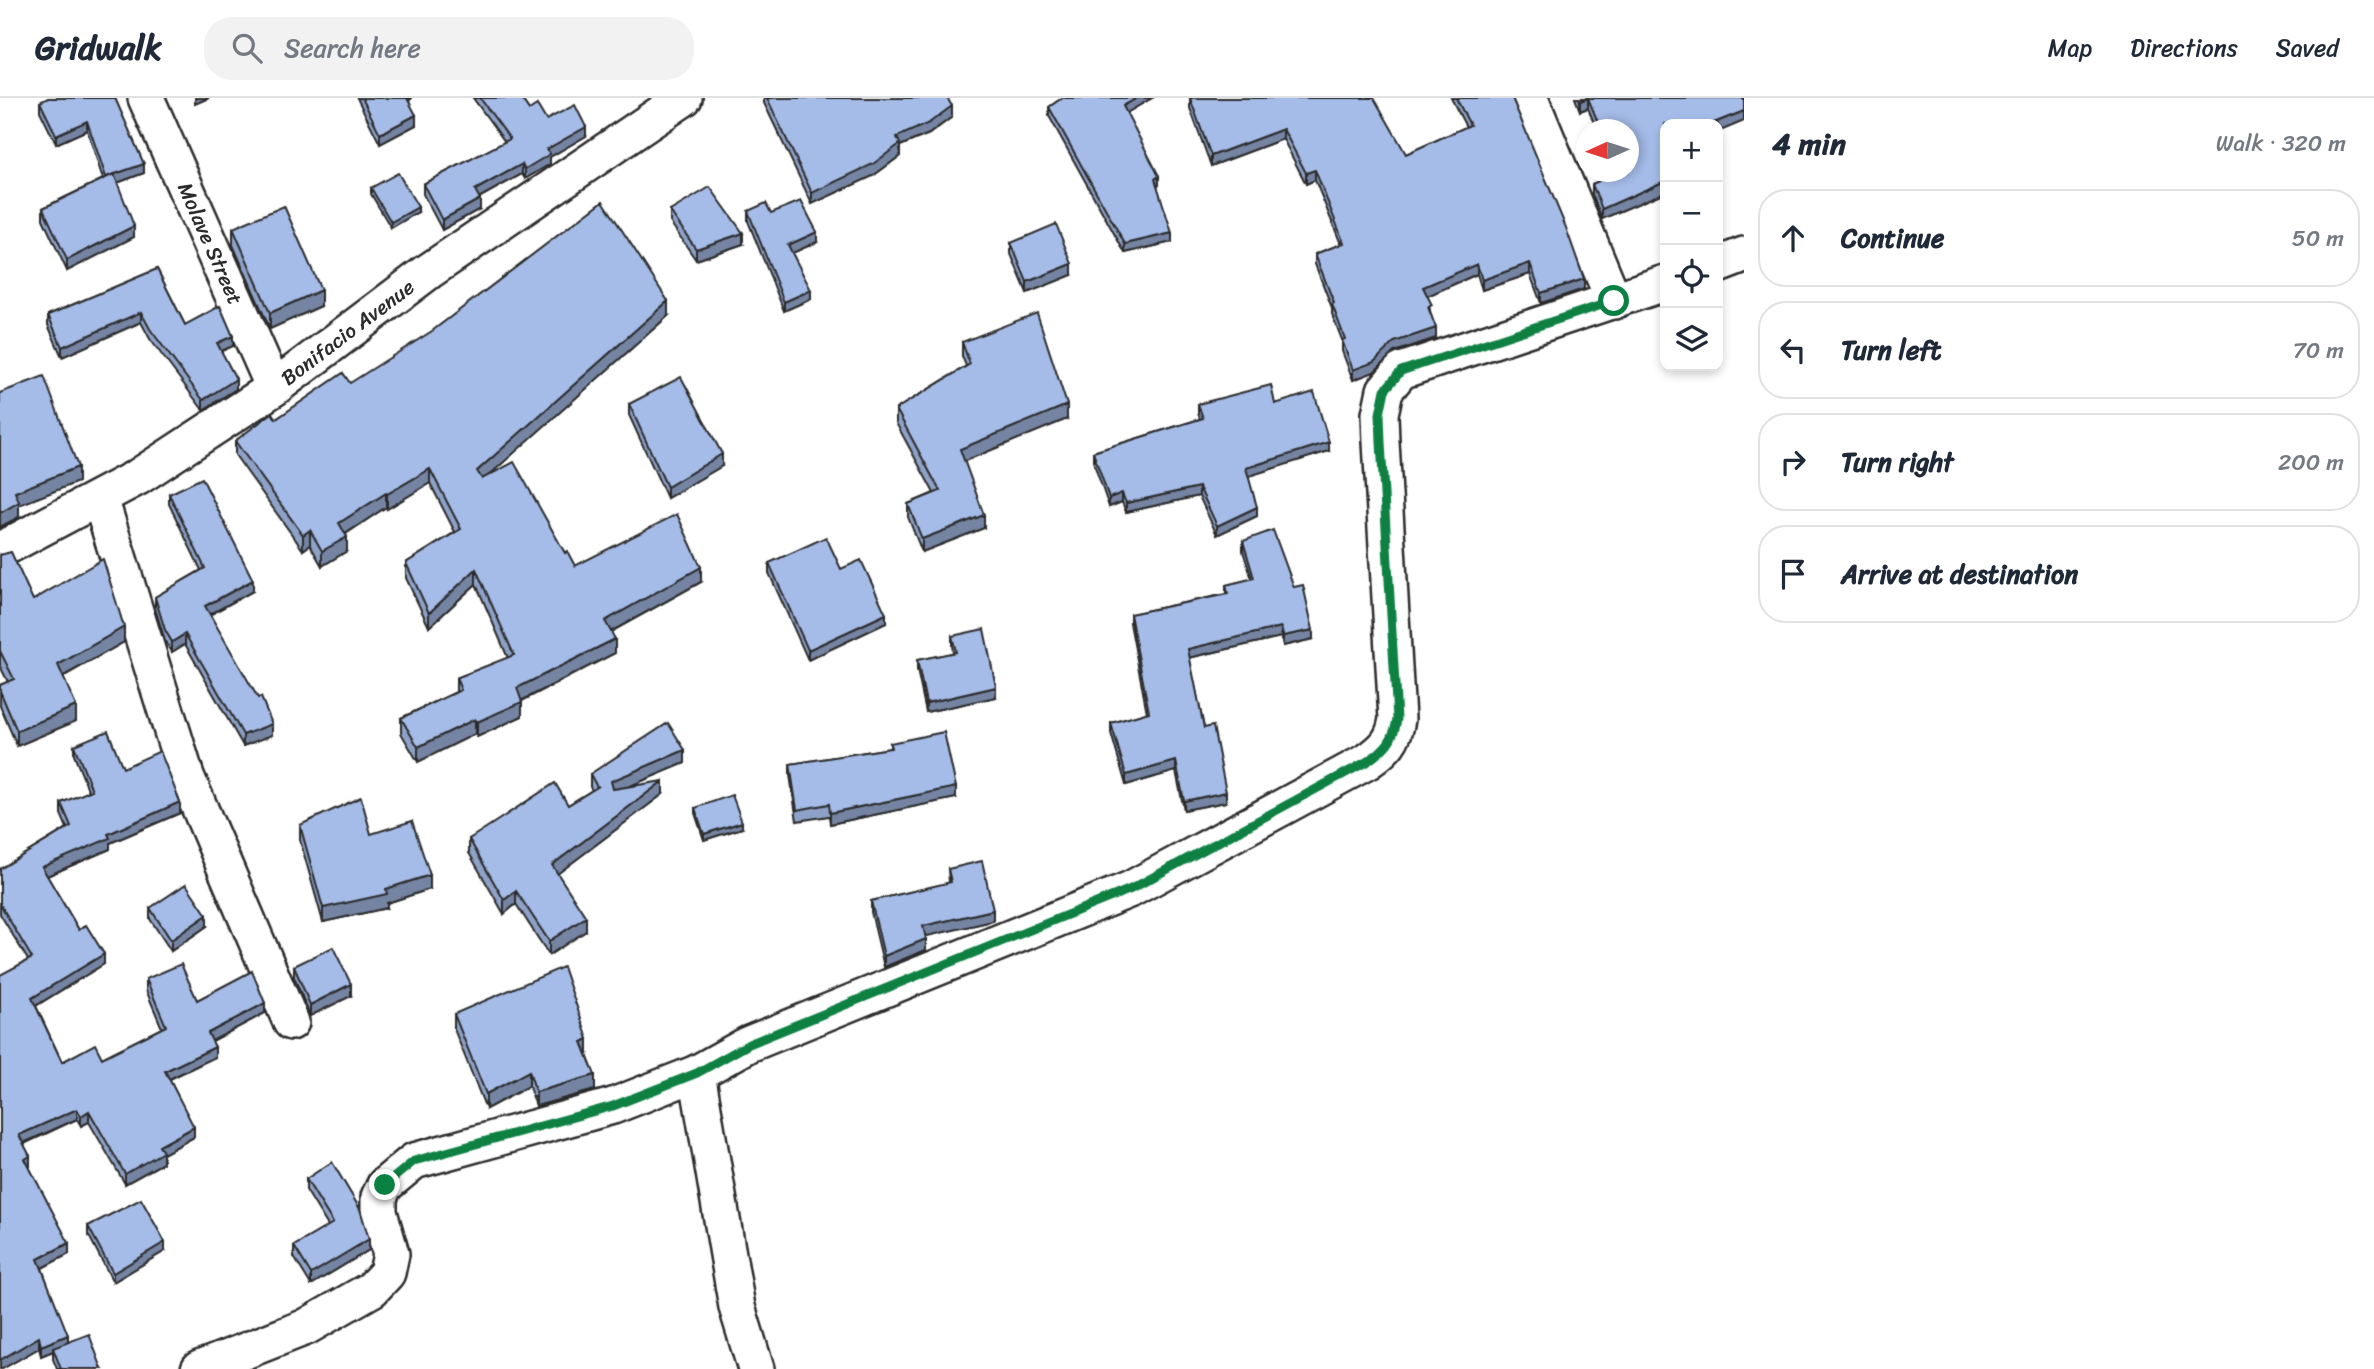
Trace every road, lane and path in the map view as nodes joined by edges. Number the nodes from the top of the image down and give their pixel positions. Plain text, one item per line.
1 (146, 98) edge
2 (684, 98) edge
3 (1530, 98) edge
4 (1744, 256) edge
5 (1723, 263) edge
6 (1660, 285) edge
7 (1614, 301) junction
8 (274, 388) junction
9 (100, 498) junction
10 (0, 550) edge
11 (291, 1022) dead end
12 (697, 1073) junction
13 (199, 1369) edge
14 (756, 1369) edge

1 - 8 street, Molave Street
2 - 8 street, Bonifacio Avenue
3 - 7 street
4 - 5 street
6 - 7 street
7 - 12 street
8 - 9 street, Bonifacio Avenue
9 - 10 street, Bonifacio Avenue
9 - 11 street
12 - 13 street
12 - 14 street

